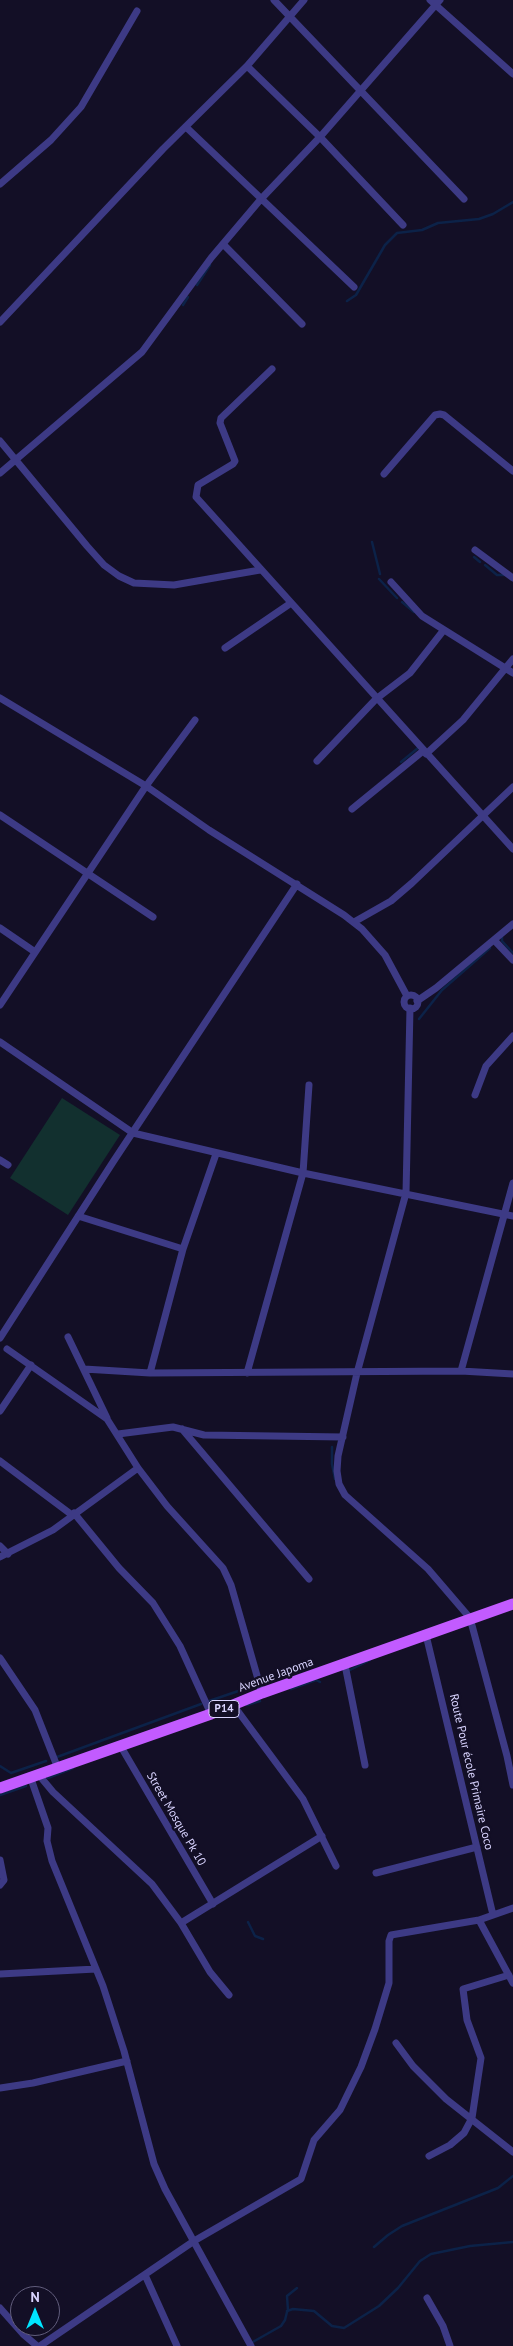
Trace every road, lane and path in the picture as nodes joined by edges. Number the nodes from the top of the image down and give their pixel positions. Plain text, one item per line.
1 (274, 0) edge
2 (304, 0) edge
3 (435, 2) edge
4 (137, 12) dead end
5 (289, 16) junction
6 (247, 66) junction
7 (513, 74) edge
8 (360, 90) junction
9 (186, 127) junction
10 (320, 137) junction
11 (0, 184) edge
12 (261, 199) junction
13 (464, 199) dead end
14 (403, 225) dead end
15 (223, 244) junction
16 (354, 287) dead end
17 (0, 322) edge
18 (302, 324) dead end
19 (272, 369) dead end
20 (0, 440) edge
21 (17, 459) junction
22 (513, 471) edge
23 (0, 473) edge
24 (384, 474) dead end
25 (475, 550) dead end
26 (260, 570) junction
27 (513, 578) edge
28 (391, 582) dead end
29 (290, 603) junction
30 (443, 631) junction
31 (225, 648) dead end
32 (513, 659) edge
33 (510, 671) edge
34 (0, 698) edge
35 (376, 699) junction
36 (195, 720) dead end
37 (425, 752) junction
38 (317, 760) dead end
39 (146, 786) junction
40 (513, 787) edge
41 (352, 809) dead end
42 (0, 816) edge
43 (483, 817) junction
44 (513, 849) edge
45 (88, 874) junction
46 (297, 884) junction
47 (153, 917) dead end
48 (354, 922) junction
49 (513, 924) edge
50 (0, 928) edge
51 (495, 941) junction
52 (35, 952) junction
53 (513, 960) edge
54 (407, 996) junction
55 (417, 1001) junction
56 (0, 1005) edge
57 (410, 1008) junction
58 (513, 1036) edge
59 (0, 1042) edge
60 (309, 1085) dead end
61 (475, 1095) dead end
62 (133, 1133) junction
63 (216, 1154) junction
64 (0, 1160) edge
65 (8, 1165) dead end
66 (303, 1173) junction
67 (513, 1183) edge
68 (406, 1194) junction
69 (504, 1214) junction
70 (78, 1216) junction
71 (513, 1216) edge
72 (183, 1249) junction
73 (68, 1337) dead end
74 (0, 1338) edge
75 (8, 1349) dead end
76 (31, 1365) junction
77 (84, 1369) junction
78 (461, 1371) junction
79 (150, 1373) junction
80 (248, 1373) junction
81 (357, 1373) junction
82 (513, 1374) edge
83 (0, 1411) edge
84 (107, 1419) junction
85 (181, 1427) junction
86 (118, 1434) junction
87 (343, 1437) junction
88 (0, 1461) edge
89 (138, 1468) junction
90 (73, 1514) junction
91 (0, 1546) edge
92 (8, 1554) junction
93 (0, 1557) edge
94 (309, 1579) dead end
95 (513, 1604) edge
96 (470, 1618) junction
97 (426, 1635) junction
98 (0, 1658) edge
99 (345, 1665) junction
100 (262, 1693) junction
101 (234, 1706) junction
102 (211, 1714) junction
103 (120, 1745) junction
104 (510, 1755) edge
105 (365, 1765) dead end
106 (57, 1766) junction
107 (34, 1775) junction
108 (513, 1785) edge
109 (0, 1788) edge
110 (322, 1836) junction
111 (477, 1847) junction
112 (0, 1860) edge
113 (336, 1866) dead end
114 (376, 1873) dead end
115 (0, 1885) edge
116 (213, 1904) junction
117 (513, 1908) edge
118 (493, 1915) junction
119 (479, 1920) junction
120 (181, 1922) junction
121 (96, 1968) junction
122 (0, 1974) edge
123 (509, 1974) junction
124 (513, 1983) edge
125 (229, 1995) dead end
126 (396, 2043) dead end
127 (127, 2061) junction
128 (0, 2088) edge
129 (472, 2118) junction
130 (513, 2152) edge
131 (430, 2156) dead end
132 (194, 2241) junction
133 (145, 2275) junction
134 (427, 2298) dead end
135 (0, 2308) edge
136 (38, 2346) edge
137 (177, 2346) edge
138 (251, 2346) edge
139 (450, 2346) edge

1 - 5 street
2 - 5 street
3 - 7 street
3 - 8 street
4 - 11 street
5 - 6 street
5 - 8 street
6 - 9 street
6 - 10 street
8 - 10 street
8 - 13 street
9 - 12 street
9 - 17 street
10 - 12 street
10 - 14 street
12 - 15 street
12 - 16 street
15 - 18 street
15 - 21 street
19 - 26 street
20 - 21 street
21 - 23 street
21 - 26 street
22 - 24 street
25 - 27 street
26 - 29 street
28 - 30 street
29 - 31 street
29 - 35 street
30 - 33 street
30 - 35 street
32 - 33 street
33 - 37 street
34 - 39 street
35 - 37 street
35 - 38 street
36 - 39 street
37 - 41 street
37 - 43 street
39 - 45 street
39 - 46 street
40 - 43 street
42 - 45 street
43 - 44 street
43 - 48 street
45 - 47 street
45 - 52 street
46 - 48 street
46 - 62 street
48 - 54 street
49 - 51 street
50 - 52 street
51 - 53 street
51 - 55 street
52 - 56 street
54 - 55 street
54 - 57 street
55 - 57 street
57 - 68 street
58 - 61 street
59 - 62 street
60 - 66 street
62 - 63 street
62 - 70 street
63 - 66 street
63 - 72 street
64 - 65 street
66 - 68 street
66 - 80 street
67 - 69 street
68 - 69 street
68 - 81 street
69 - 71 street
69 - 78 street
70 - 72 street
70 - 74 street
72 - 79 street
73 - 77 street
75 - 76 street
76 - 83 street
76 - 84 street
77 - 79 street
77 - 84 street
78 - 81 street
78 - 82 street
79 - 80 street
80 - 81 street
81 - 87 street
84 - 86 street
85 - 86 street
85 - 87 street
85 - 94 street
86 - 89 street
87 - 96 street
88 - 90 street
89 - 90 street
89 - 100 street
90 - 92 street
90 - 102 street
91 - 92 street
92 - 93 street
95 - 96 main road, P14
96 - 97 main road, Avenue Japoma / P14
96 - 104 street
97 - 99 main road, Avenue Japoma / P14
97 - 111 street, Route Pour école Primaire Coco
98 - 106 street
99 - 100 main road, Avenue Japoma / P14
99 - 105 street
100 - 101 main road, Avenue Japoma / P14
101 - 102 main road, Avenue Japoma / P14
101 - 110 street
102 - 103 main road, Avenue Japoma / P14
103 - 106 main road, Avenue Japoma / P14
103 - 116 street, Street Mosque Pk 10
104 - 108 street
106 - 107 main road, Avenue Japoma / P14
107 - 109 main road, Avenue Japoma / P14
107 - 120 street
107 - 121 street
110 - 113 street
110 - 116 street
111 - 114 street
111 - 118 street, Route Pour école Primaire Coco
112 - 115 street
116 - 120 street
117 - 118 street
118 - 119 street
119 - 123 street
119 - 132 street
120 - 125 street
121 - 122 street
121 - 127 street
123 - 124 street
123 - 129 street
126 - 129 street
127 - 128 street
127 - 132 street
129 - 130 street
129 - 131 street
132 - 133 street
132 - 138 street
133 - 136 street
133 - 137 street
134 - 139 street
135 - 136 street

